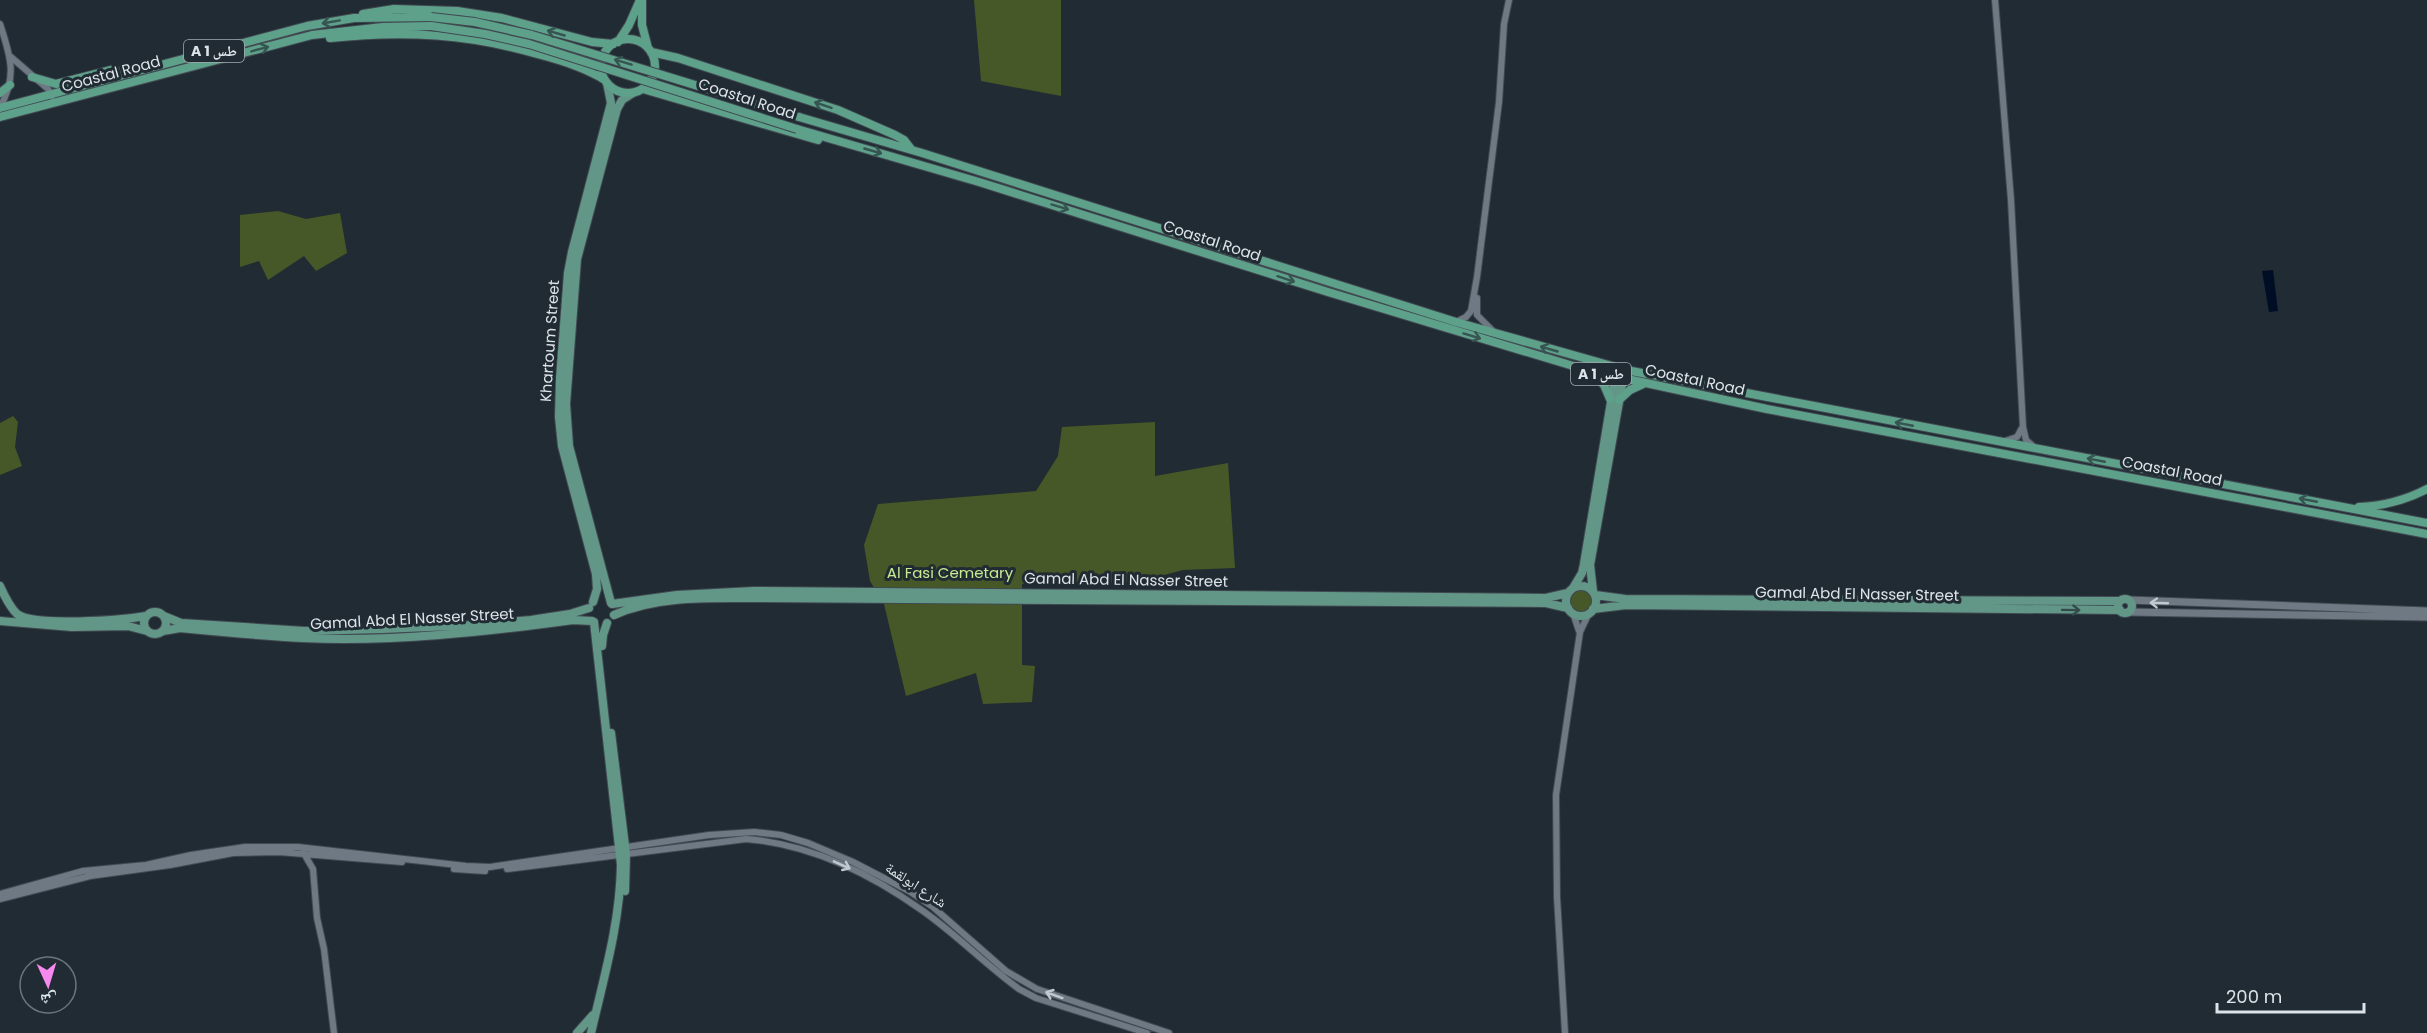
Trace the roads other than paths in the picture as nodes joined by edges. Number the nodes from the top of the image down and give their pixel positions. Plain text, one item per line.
1 (641, 0) edge
2 (1509, 0) edge
3 (1995, 0) edge
4 (354, 18) junction
5 (431, 22) junction
6 (0, 24) edge
7 (312, 36) junction
8 (616, 43) junction
9 (650, 50) junction
10 (11, 57) junction
11 (125, 73) junction
12 (32, 77) junction
13 (606, 81) junction
14 (10, 85) junction
15 (643, 89) junction
16 (0, 93) edge
17 (50, 93) junction
18 (633, 93) junction
19 (53, 103) junction
20 (0, 107) edge
21 (0, 116) edge
22 (847, 144) junction
23 (912, 150) junction
24 (1477, 277) junction
25 (1352, 295) junction
26 (1456, 322) junction
27 (1495, 333) junction
28 (1621, 368) junction
29 (1590, 371) junction
30 (1619, 378) junction
31 (1644, 384) junction
32 (1615, 400) junction
33 (2023, 427) junction
34 (2002, 442) junction
35 (2038, 449) junction
36 (2427, 489) edge
37 (2341, 507) junction
38 (2427, 523) edge
39 (2427, 534) edge
40 (0, 589) edge
41 (1571, 590) junction
42 (1594, 593) junction
43 (2125, 601) junction
44 (611, 604) junction
45 (591, 605) junction
46 (1570, 611) junction
47 (1591, 611) junction
48 (2124, 611) junction
49 (2427, 611) edge
50 (614, 615) junction
51 (146, 616) junction
52 (164, 616) junction
53 (2427, 617) edge
54 (0, 621) edge
55 (593, 621) junction
56 (607, 623) junction
57 (147, 631) junction
58 (162, 631) junction
59 (1580, 632) junction
60 (298, 848) junction
61 (623, 850) junction
62 (304, 853) junction
63 (0, 894) edge
64 (0, 899) edge
65 (596, 1012) junction
66 (334, 1033) edge
67 (577, 1033) edge
68 (591, 1033) edge
69 (596, 1033) edge
70 (1147, 1033) edge
71 (1169, 1033) edge
72 (1565, 1033) edge

1 - 8 highway
1 - 9 highway
2 - 24 street
3 - 33 street
4 - 5 highway, Coastal Road / A 1 طس
8 -> 4 highway
4 -> 11 highway, Coastal Road / A 1 طس
5 - 7 highway, Coastal Road / A 1 طس
5 - 22 highway, Coastal Road / A 1 طس, bridge
23 -> 5 highway, Coastal Road / A 1 طس, bridge
6 - 10 street
7 - 13 highway
19 -> 7 highway, Coastal Road / A 1 طس
8 - 9 highway
8 - 13 highway
9 - 15 highway
23 -> 9 highway
10 - 12 street
10 - 14 street
11 - 12 highway
11 - 17 highway, Coastal Road / A 1 طس
12 - 17 street
13 - 18 highway
13 - 45 main road, Khartoum Street
14 - 16 highway
14 - 20 street
15 - 18 highway
15 - 22 highway
17 - 19 street
17 - 20 highway, Coastal Road / A 1 طس
18 - 44 main road, Khartoum Street
19 - 21 highway, Coastal Road / A 1 طس
22 -> 25 highway, Coastal Road / A 1 طس
23 - 25 highway, Coastal Road
24 - 26 street
24 - 27 street
25 - 26 highway, Coastal Road
25 -> 29 highway, Coastal Road / A 1 طس
26 - 27 highway, Coastal Road
28 -> 27 highway, Coastal Road
28 - 30 main road
34 -> 28 highway, Coastal Road
29 - 30 highway, Coastal Road / A 1 طس
29 - 32 highway
30 - 31 highway, Coastal Road / A 1 طس
30 - 32 main road
31 - 32 highway
31 - 39 highway, Coastal Road / A 1 طس
32 - 41 main road
32 - 42 main road
33 - 34 street
33 - 35 street
34 - 35 highway, Coastal Road
37 -> 35 highway, Coastal Road
36 - 37 highway
37 - 38 highway, Coastal Road
40 - 51 main road
41 - 42 main road
41 - 44 main road, Gamal Abd El Nasser Street
41 - 46 main road
42 - 43 main road, Gamal Abd El Nasser Street
42 - 47 main road
43 - 48 main road
49 -> 43 main road, Gamal Abd El Nasser Street
44 - 45 main road
44 - 50 main road
45 - 52 main road, Gamal Abd El Nasser Street
45 - 55 main road
46 - 47 main road
46 - 50 main road, Gamal Abd El Nasser Street
46 - 59 street
47 -> 48 main road, Gamal Abd El Nasser Street
47 - 59 street
48 - 53 main road, Gamal Abd El Nasser Street
50 - 56 main road
51 - 52 main road
51 - 57 main road
52 - 58 main road
54 - 57 main road
55 - 56 main road
55 - 58 main road, Gamal Abd El Nasser Street
55 - 61 main road
56 - 61 main road
57 - 58 main road
59 - 72 street
60 - 61 street
60 - 62 street
60 - 63 street
61 - 62 street
61 - 65 main road
61 - 69 main road
61 -> 70 street, شارع ابولقمة
71 -> 61 street, شارع ابولقمة
62 - 64 street
62 - 66 street
65 - 67 main road
65 - 68 main road

